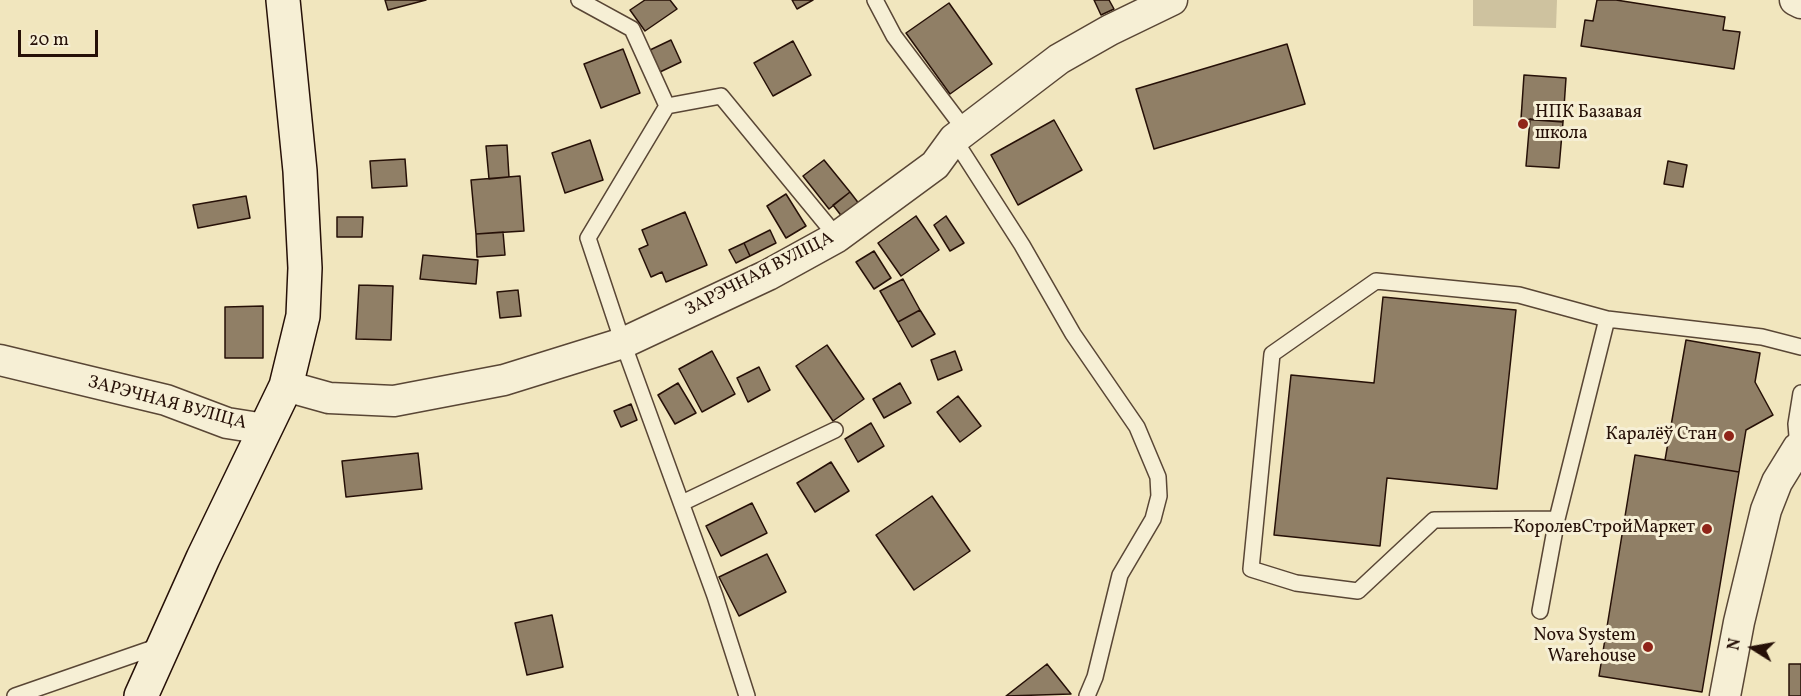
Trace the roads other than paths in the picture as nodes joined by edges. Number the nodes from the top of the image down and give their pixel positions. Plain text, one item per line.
1 (283, 0) edge
2 (579, 0) edge
3 (875, 0) edge
4 (1172, 0) edge
5 (1796, 0) edge
6 (1801, 3) edge
7 (668, 106) junction
8 (959, 134) junction
9 (837, 237) junction
10 (1607, 319) junction
11 (623, 343) junction
12 (1801, 347) edge
13 (0, 360) edge
14 (286, 386) junction
15 (1801, 393) edge
16 (265, 429) junction
17 (835, 430) dead end
18 (1799, 447) edge
19 (682, 503) junction
20 (1557, 519) junction
21 (1540, 611) dead end
22 (166, 644) junction
23 (15, 696) edge
24 (141, 696) edge
25 (747, 696) edge
26 (1086, 696) edge
27 (1725, 696) edge

1 - 14 main road
2 - 7 lane
3 - 8 lane
4 - 8 street, ЗАРЭЧНАЯ ВУЛІЦА
5 - 6 street
7 - 9 lane
7 - 11 lane
8 - 9 street, ЗАРЭЧНАЯ ВУЛІЦА
8 - 26 lane
9 - 11 street, ЗАРЭЧНАЯ ВУЛІЦА
10 - 12 lane
10 - 20 lane
10 - 20 lane
11 - 14 street, ЗАРЭЧНАЯ ВУЛІЦА
11 - 19 lane
13 - 16 street, ЗАРЭЧНАЯ ВУЛІЦА
14 - 16 main road
15 - 18 lane
16 - 22 main road
17 - 19 lane
18 - 27 street
19 - 25 lane
20 - 21 lane
22 - 23 lane
22 - 24 main road

